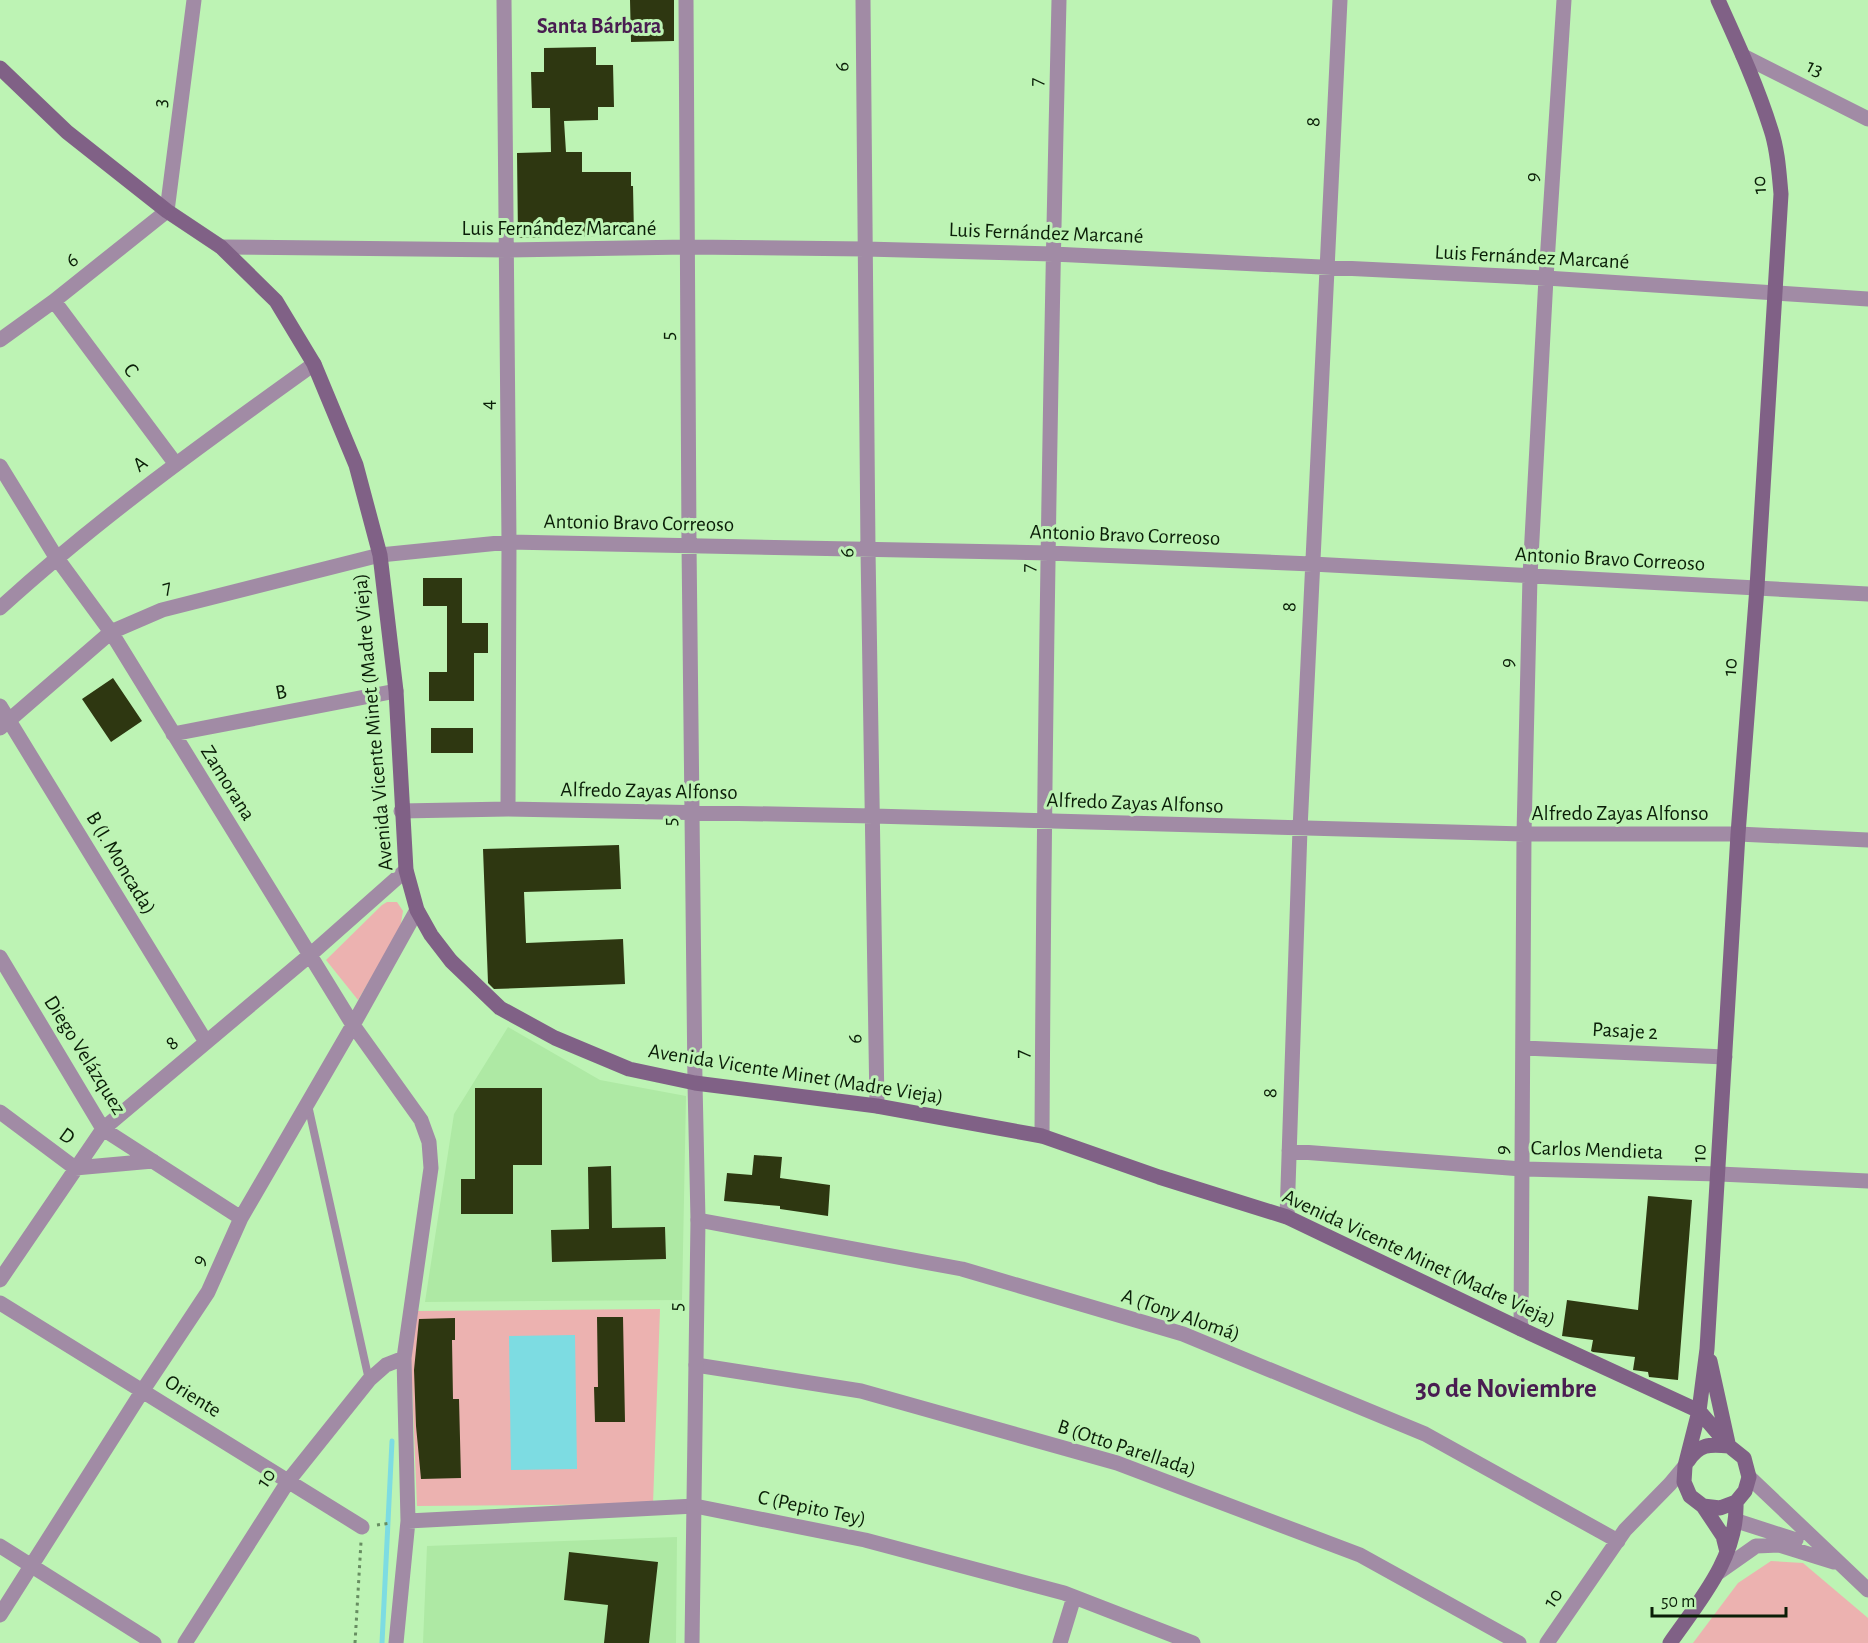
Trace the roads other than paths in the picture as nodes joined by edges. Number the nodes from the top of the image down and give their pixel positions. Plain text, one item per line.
1 (194, 0) edge
2 (504, 0) edge
3 (686, 0) edge
4 (862, 0) edge
5 (1059, 0) edge
6 (1340, 0) edge
7 (1564, 0) edge
8 (1718, 0) edge
9 (1743, 56) junction
10 (0, 68) edge
11 (1868, 119) edge
12 (167, 211) junction
13 (221, 247) junction
14 (687, 248) junction
15 (865, 249) junction
16 (507, 250) junction
17 (1053, 254) junction
18 (1326, 267) junction
19 (1546, 278) junction
20 (1775, 294) junction
21 (1868, 299) edge
22 (54, 302) junction
23 (0, 340) edge
24 (314, 364) junction
25 (175, 463) junction
26 (0, 466) edge
27 (509, 542) junction
28 (689, 544) junction
29 (868, 550) junction
30 (1049, 553) junction
31 (380, 555) junction
32 (56, 557) junction
33 (1312, 564) junction
34 (1530, 576) junction
35 (1757, 586) junction
36 (1868, 594) edge
37 (0, 608) edge
38 (111, 632) junction
39 (396, 691) junction
40 (0, 706) edge
41 (4, 724) edge
42 (173, 734) junction
43 (508, 809) junction
44 (401, 811) junction
45 (691, 813) junction
46 (873, 816) junction
47 (1044, 822) junction
48 (1300, 829) junction
49 (1524, 834) junction
50 (1738, 834) junction
51 (1868, 840) edge
52 (406, 870) junction
53 (417, 910) junction
54 (310, 955) junction
55 (0, 957) edge
56 (353, 1025) junction
57 (206, 1042) junction
58 (1523, 1048) junction
59 (1725, 1057) junction
60 (695, 1083) junction
61 (308, 1102) junction
62 (877, 1106) junction
63 (0, 1113) edge
64 (104, 1129) junction
65 (1042, 1136) junction
66 (1289, 1151) junction
67 (153, 1161) junction
68 (75, 1168) junction
69 (1522, 1169) junction
70 (1719, 1174) junction
71 (1868, 1181) edge
72 (1287, 1217) junction
73 (241, 1218) junction
74 (698, 1220) junction
75 (0, 1280) edge
76 (0, 1303) edge
77 (1521, 1329) junction
78 (1707, 1349) junction
79 (404, 1358) junction
80 (696, 1365) junction
81 (369, 1380) junction
82 (143, 1390) junction
83 (1699, 1411) junction
84 (1729, 1446) junction
85 (1684, 1466) junction
86 (1749, 1477) junction
87 (289, 1480) junction
88 (1736, 1502) junction
89 (695, 1506) junction
90 (1703, 1506) junction
91 (408, 1521) junction
92 (1737, 1521) junction
93 (362, 1527) road end
94 (1618, 1541) junction
95 (0, 1546) edge
96 (1822, 1548) junction
97 (1727, 1552) junction
98 (1838, 1563) junction
99 (31, 1565) junction
100 (1719, 1572) junction
101 (1868, 1590) edge
102 (1074, 1597) junction
103 (0, 1616) edge
104 (154, 1643) edge
105 (185, 1643) edge
106 (396, 1643) edge
107 (692, 1643) edge
108 (1060, 1643) edge
109 (1193, 1643) edge
110 (1519, 1643) edge
111 (1547, 1643) edge
112 (1670, 1643) edge

1 - 12 street, 3
2 - 16 street, 4
3 - 14 street, 5
4 - 15 street, 6
5 - 17 street, 7
6 - 18 street, 8
7 - 19 street, 9
8 - 9 main road, 10
9 - 11 street, 13
9 - 20 main road, 10
10 - 12 main road, Avenida Vicente Minet (Madre Vieja)
12 - 13 main road, Avenida Vicente Minet (Madre Vieja)
12 - 22 street, 6
13 - 16 street, Luis Fernández Marcané
13 - 24 main road, Avenida Vicente Minet (Madre Vieja)
14 - 15 street, Luis Fernández Marcané
14 - 16 street, Luis Fernández Marcané
14 - 28 street, 5
15 - 17 street, Luis Fernández Marcané
15 - 29 street, 6
16 - 27 street, 4
17 - 18 street, Luis Fernández Marcané
17 - 30 street, 7
18 - 19 street, Luis Fernández Marcané
18 - 33 street, 8
19 - 20 street, Luis Fernández Marcané
19 - 34 street, 9
20 - 21 street, Luis Fernández Marcané
20 - 35 main road, 10
22 - 23 street, 6
22 - 25 street, C
24 - 25 street, A
24 - 31 main road, Avenida Vicente Minet (Madre Vieja)
25 - 32 street, A
26 - 32 street, Zamorana
27 - 28 street, Antonio Bravo Correoso
27 - 31 street, Antonio Bravo Correoso
27 - 43 street, 4
28 - 29 street, Antonio Bravo Correoso
28 - 45 street, 5
29 - 30 street, Antonio Bravo Correoso
29 - 46 street, 6
30 - 33 street, Antonio Bravo Correoso
30 - 47 street, 7
31 - 38 street, 7
31 - 39 main road, Avenida Vicente Minet (Madre Vieja)
32 - 37 street, A
32 - 38 street, Zamorana
33 - 34 street, Antonio Bravo Correoso
33 - 48 street, 8
34 - 35 street, Antonio Bravo Correoso
34 - 49 street, 9
35 - 36 street, Antonio Bravo Correoso
35 - 50 main road, 10
38 - 41 street, 7
38 - 42 street, Zamorana
39 - 42 street, B
39 - 44 main road, Avenida Vicente Minet (Madre Vieja)
40 - 41 street, B (I. Moncada)
41 - 57 street, B (I. Moncada)
42 - 54 street, Zamorana
43 - 44 street, Alfredo Zayas Alfonso
43 - 45 street, Alfredo Zayas Alfonso
44 - 52 main road, Avenida Vicente Minet (Madre Vieja)
45 - 46 street, Alfredo Zayas Alfonso
45 - 60 street, 5
46 - 47 street, Alfredo Zayas Alfonso
46 - 62 street, 6
47 - 48 street, Alfredo Zayas Alfonso
47 - 65 street, 7
48 - 49 street, Alfredo Zayas Alfonso
48 - 66 street, 8
49 - 50 street, Alfredo Zayas Alfonso
49 - 58 street, 9
50 - 51 street, Alfredo Zayas Alfonso
50 - 59 main road, 10
52 - 53 main road, Avenida Vicente Minet (Madre Vieja)
52 - 54 street, 8
53 - 56 street, 9
53 - 60 main road, Avenida Vicente Minet (Madre Vieja)
54 - 56 street, Zamorana
54 - 57 street, 8
55 - 64 street, Diego Velázquez
56 - 61 street, 9
56 - 79 street, Zamorana
57 - 64 street, 8
58 - 59 street, Pasaje 2
58 - 69 street, 9
59 - 70 main road, 10
60 - 62 main road, Avenida Vicente Minet (Madre Vieja)
60 - 74 street, 5
61 - 73 street, 9
61 - 81 lane
62 - 65 main road, Avenida Vicente Minet (Madre Vieja)
63 - 68 street, D
64 - 67 street, Diego Velázquez
64 - 68 street, 8
65 - 72 main road, Avenida Vicente Minet (Madre Vieja)
66 - 69 street, Carlos Mendieta
66 - 72 street, 8
67 - 68 street, D
67 - 73 street, Diego Velázquez
68 - 75 street, 8
69 - 70 street, Carlos Mendieta
69 - 77 street, 9
70 - 71 street, Carlos Mendieta
70 - 78 main road, 10
72 - 77 main road, Avenida Vicente Minet (Madre Vieja)
73 - 82 street, 9
74 - 80 street, 5
74 - 94 street, A (Tony Alomá)
76 - 82 street, Oriente
77 - 83 main road, Avenida Vicente Minet (Madre Vieja)
78 - 83 main road, 10
78 - 84 main road, 10
79 - 81 street, 10
79 - 91 street
80 - 89 street, 5
80 - 110 street, B (Otto Parellada)
81 - 87 street, 10
82 - 87 street, Oriente
82 - 99 street, 9
83 - 84 main road
83 - 85 main road, 10
84 - 85 main road, 10
84 - 86 main road, 10
85 - 90 main road, 10
85 - 94 street, 10
86 - 88 main road
86 - 96 street
87 - 93 street, Oriente
87 - 105 street, 10
88 - 90 main road
88 - 92 main road
89 - 91 street, C (Pepito Tey)
89 - 102 street, C (Pepito Tey)
89 - 107 street, 5
90 - 97 main road, 10
91 - 106 street
92 - 96 street
92 - 97 main road
94 - 111 street, 10
95 - 99 street
96 - 98 street
97 - 100 main road
98 - 100 street
98 - 101 street
99 - 103 street, 9
99 - 104 street
100 - 112 main road
102 - 108 street
102 - 109 street, C (Pepito Tey)

